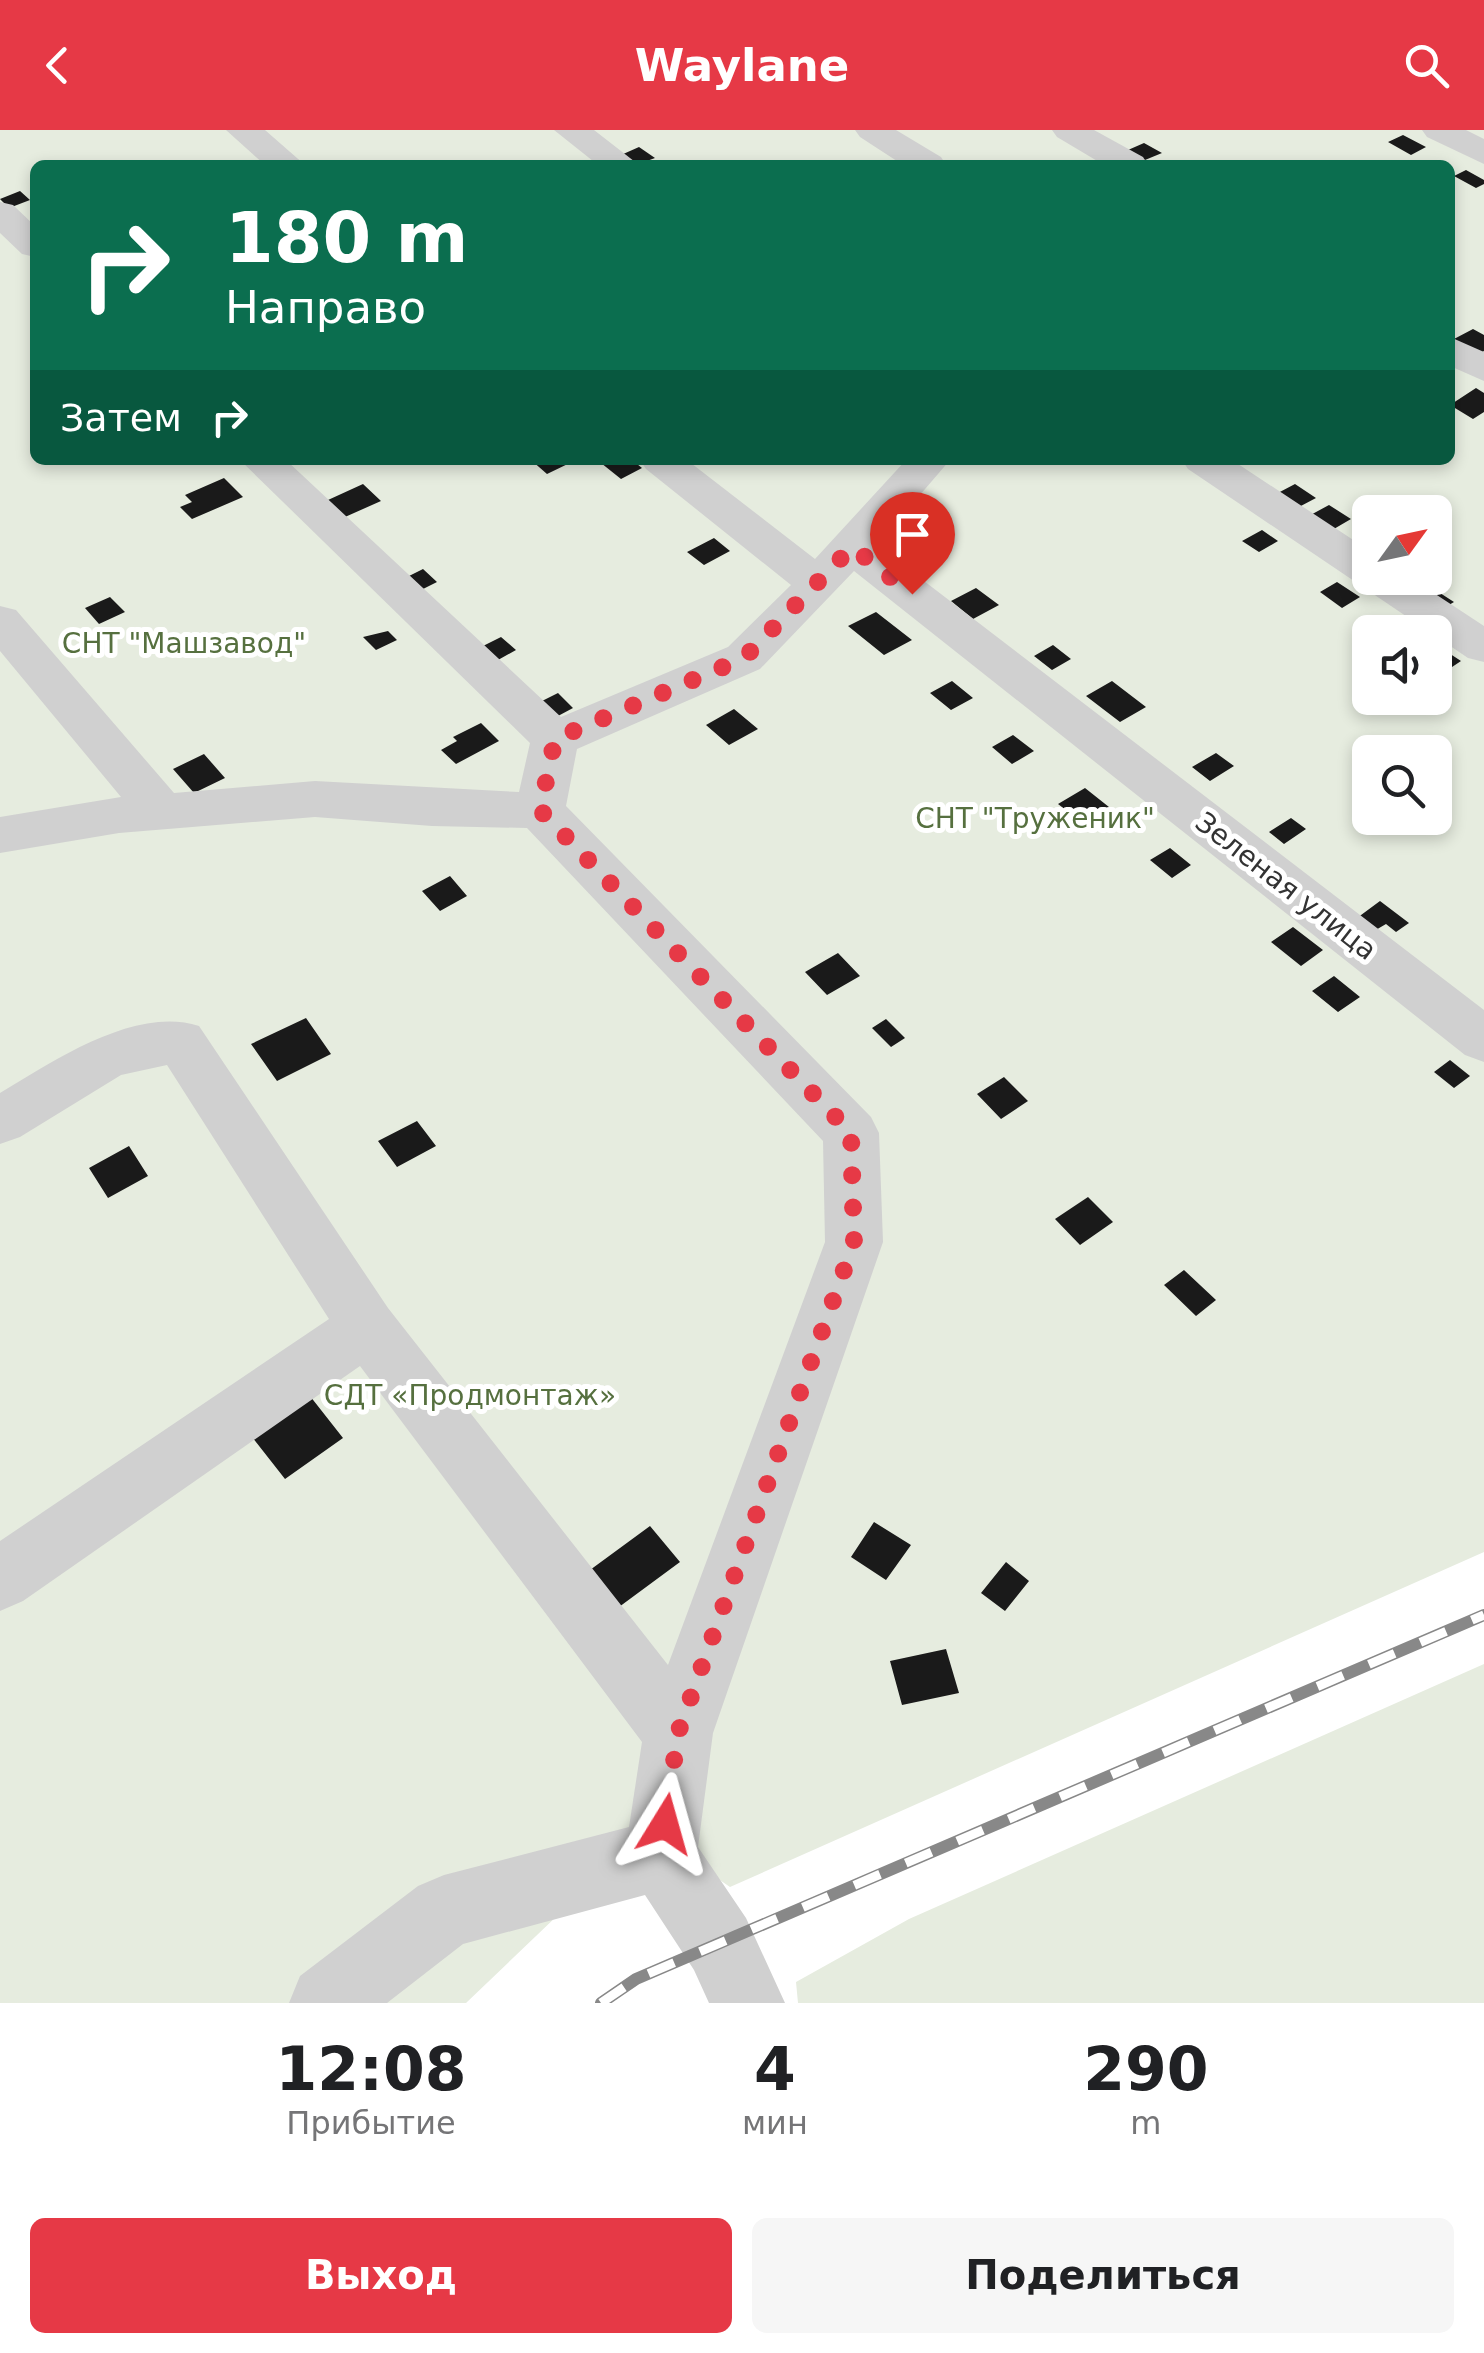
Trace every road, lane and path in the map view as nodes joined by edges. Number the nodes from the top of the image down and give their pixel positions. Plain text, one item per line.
1 (243, 130) edge
2 (570, 130) edge
3 (872, 130) edge
4 (1069, 130) edge
5 (1439, 130) edge
6 (1484, 153) edge
7 (281, 160) edge
8 (615, 160) edge
9 (920, 160) edge
10 (1121, 160) edge
11 (0, 213) edge
12 (30, 241) edge
13 (1455, 352) edge
14 (1484, 368) edge
15 (266, 465) edge
16 (667, 465) edge
17 (925, 465) edge
18 (1211, 465) edge
19 (852, 547) junction
20 (1352, 559) edge
21 (818, 584) junction
22 (1406, 595) edge
23 (0, 620) edge
24 (1484, 647) edge
25 (555, 739) junction
26 (540, 810) junction
27 (162, 812) junction
28 (0, 836) edge
29 (1484, 1040) edge
30 (0, 1121) edge
31 (367, 1327) junction
32 (0, 1580) edge
33 (678, 1733) junction
34 (661, 1855) junction
35 (734, 1973) edge
36 (327, 2003) edge

1 - 7 street
2 - 8 street
3 - 9 street
4 - 10 street
5 - 6 street
11 - 12 street
13 - 14 street
15 - 25 street
16 - 21 street
17 - 19 street
18 - 20 street
19 - 21 street
19 - 29 street, Зеленая улица
21 - 25 street
22 - 24 street
23 - 27 street
25 - 26 street
26 - 27 street
26 - 33 street
27 - 28 street
30 - 31 street
31 - 32 street
31 - 33 street
33 - 34 street
34 - 35 street
34 - 36 street

